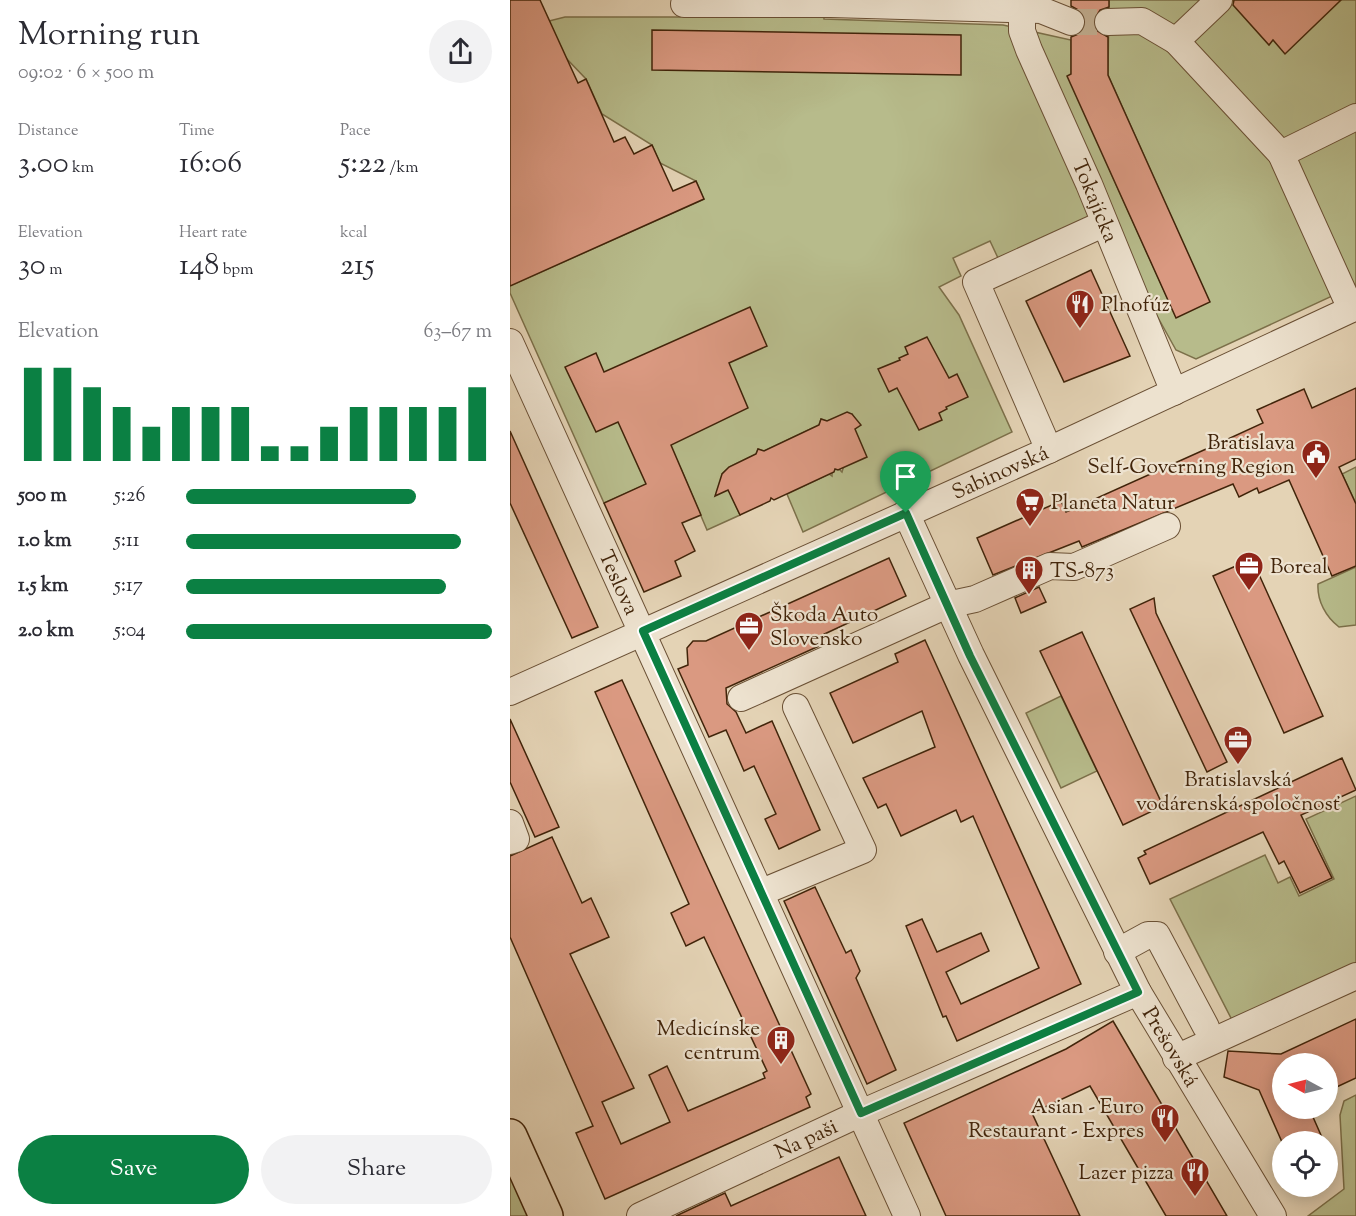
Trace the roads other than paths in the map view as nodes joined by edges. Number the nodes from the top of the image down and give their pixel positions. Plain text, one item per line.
1 (1219, 0) edge
2 (831, 2) edge
3 (684, 4) dead end
4 (1034, 6) edge
5 (1071, 21) tunnel mouth
6 (1108, 22) tunnel mouth
7 (1176, 41) junction
8 (1356, 117) edge
9 (1281, 154) junction
10 (1104, 224) junction
11 (1354, 308) edge
12 (510, 342) edge
13 (1174, 392) junction
14 (1049, 450) junction
15 (906, 513) junction
16 (1167, 526) dead end
17 (947, 604) junction
18 (643, 631) junction
19 (510, 692) edge
20 (741, 698) dead end
21 (796, 706) dead end
22 (510, 823) edge
23 (510, 841) edge
24 (762, 892) junction
25 (1117, 952) junction
26 (1356, 976) edge
27 (1138, 992) junction
28 (1206, 1027) dead end
29 (1176, 1058) junction
30 (861, 1113) junction
31 (510, 1136) edge
32 (546, 1216) edge
33 (640, 1216) edge
34 (907, 1216) edge
35 (1273, 1216) edge

1 - 7 street
2 - 3 street
2 - 4 street
4 - 5 street
4 - 10 street, Tokajícka
6 - 7 street
7 - 9 street
8 - 9 street
9 - 11 street
10 - 13 street, Tokajícka
10 - 14 street
11 - 13 street, Sabinovská
12 - 18 street, Teslova
13 - 14 street, Sabinovská
14 - 15 street, Sabinovská
15 - 17 street, Prešovská
15 - 18 street, Sabinovská
16 - 17 street
17 - 20 street
17 - 25 street, Prešovská
18 - 19 street, Sabinovská
18 - 24 street, Teslova
21 - 24 street
22 - 23 street
24 - 30 street, Teslova
25 - 27 street, Prešovská
25 - 28 street
26 - 29 street
27 - 29 street, Prešovská
27 - 30 street, Na paši
29 - 35 street, Prešovská
30 - 33 street, Na paši
30 - 34 street, Teslova
31 - 32 main road

